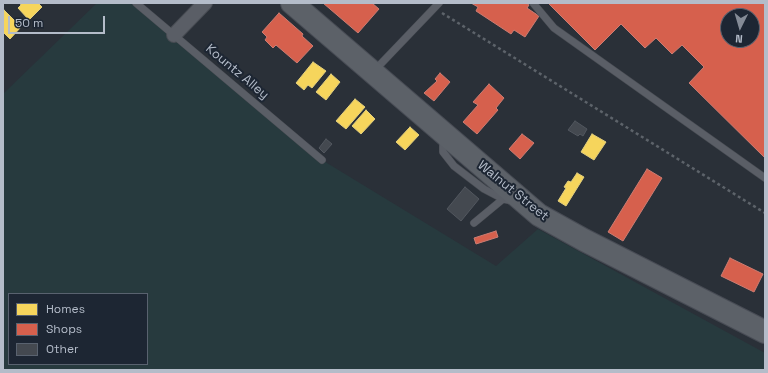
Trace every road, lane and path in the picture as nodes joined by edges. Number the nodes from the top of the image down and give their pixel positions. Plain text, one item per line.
1 (136, 3) edge
2 (205, 3) edge
3 (292, 3) edge
4 (533, 3) edge
5 (437, 5) edge
6 (174, 35) junction
7 (373, 72) junction
8 (322, 160) dead end
9 (765, 178) edge
10 (513, 200) junction
11 (765, 213) edge
12 (474, 223) dead end
13 (765, 332) edge

1 - 6 lane, Kountz Alley
2 - 6 street
3 - 7 main road, Walnut Street
4 - 9 lane
5 - 7 lane
5 - 11 path
6 - 8 lane, Kountz Alley
7 - 10 main road, Walnut Street
10 - 12 lane
10 - 13 main road, Walnut Street

